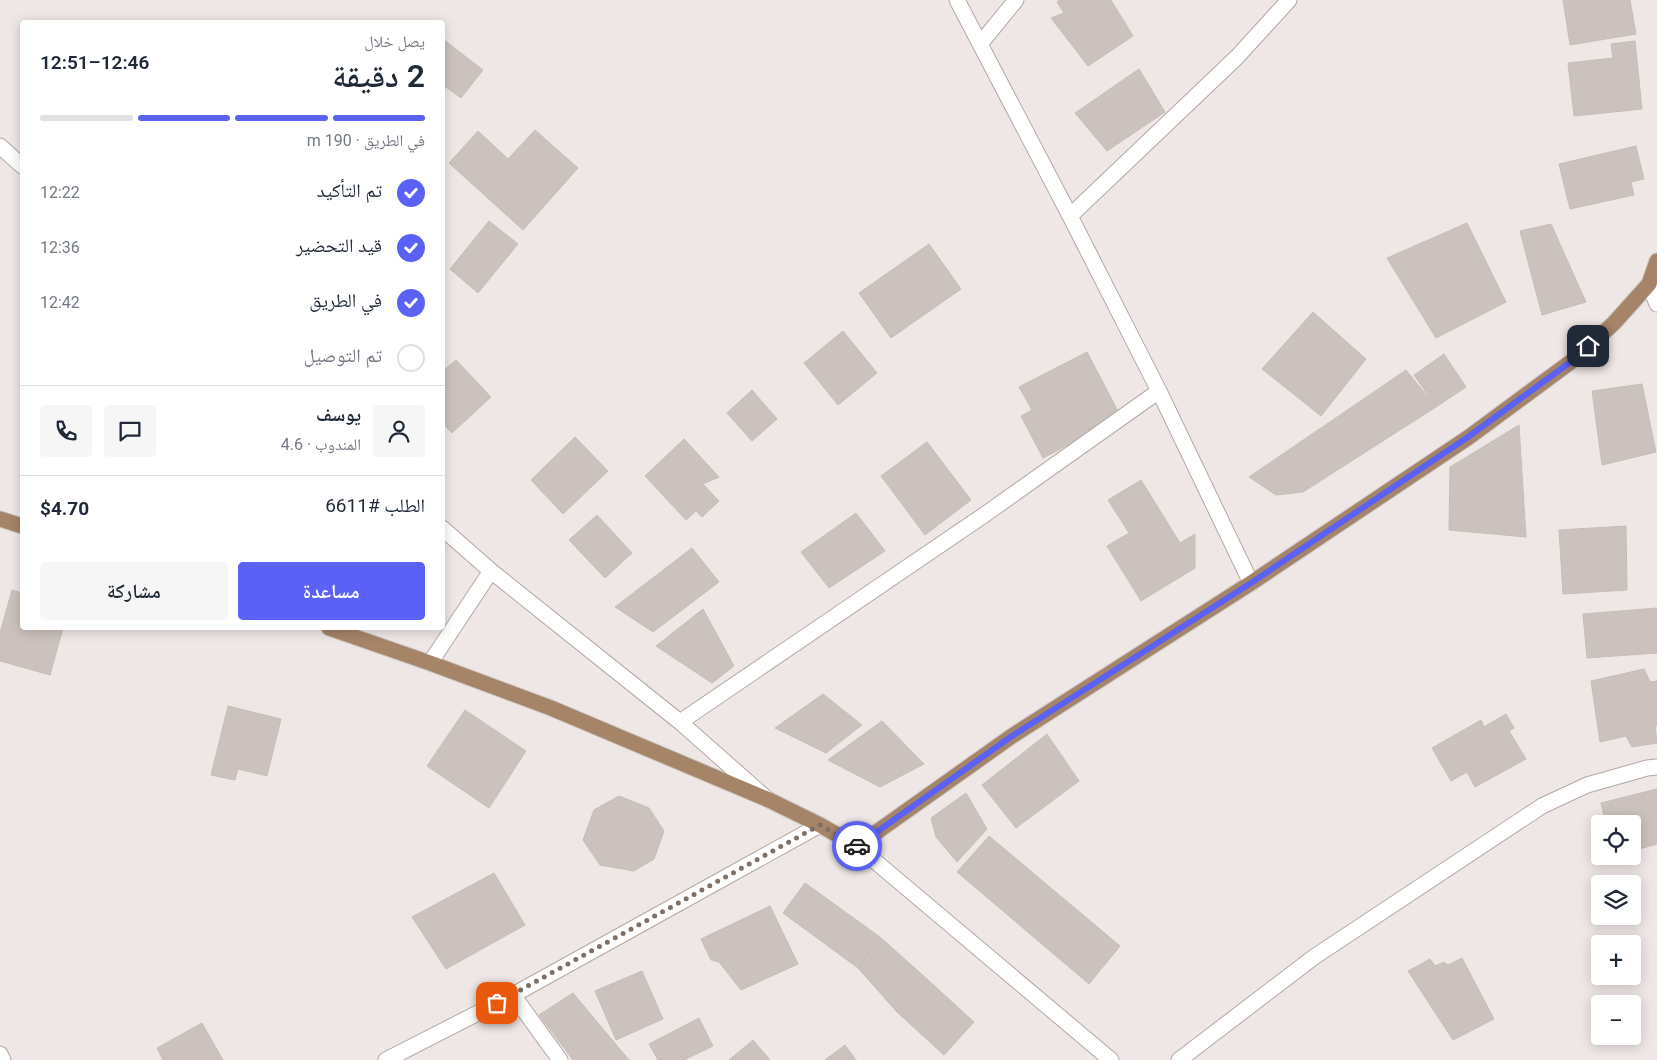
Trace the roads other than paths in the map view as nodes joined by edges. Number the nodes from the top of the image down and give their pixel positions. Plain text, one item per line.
1 (956, 0) edge
2 (1016, 0) edge
3 (1289, 0) edge
4 (980, 44) junction
5 (0, 146) edge
6 (20, 164) edge
7 (1070, 216) junction
8 (1657, 261) edge
9 (1649, 284) junction
10 (1657, 304) edge
11 (1159, 391) junction
12 (0, 519) edge
13 (20, 525) edge
14 (445, 531) edge
15 (491, 571) junction
16 (1251, 583) junction
17 (335, 630) edge
18 (430, 663) junction
19 (680, 722) junction
20 (1657, 767) edge
21 (769, 800) junction
22 (820, 825) junction
23 (857, 846) junction
24 (512, 995) junction
25 (0, 1054) edge
26 (3, 1060) edge
27 (386, 1060) edge
28 (560, 1060) edge
29 (1111, 1060) edge
30 (1179, 1060) edge

1 - 4 street
2 - 4 street
3 - 7 street
4 - 7 street
5 - 6 street
7 - 11 street
8 - 9 main road
9 - 10 street
9 - 16 main road
11 - 16 street
11 - 19 street
12 - 13 main road
14 - 15 street
15 - 18 street
15 - 19 street
16 - 23 main road
17 - 18 main road
18 - 21 main road
19 - 21 street
20 - 30 street
21 - 22 main road
22 - 23 main road
22 - 24 street
23 - 29 street
24 - 27 street
24 - 28 street
25 - 26 street

